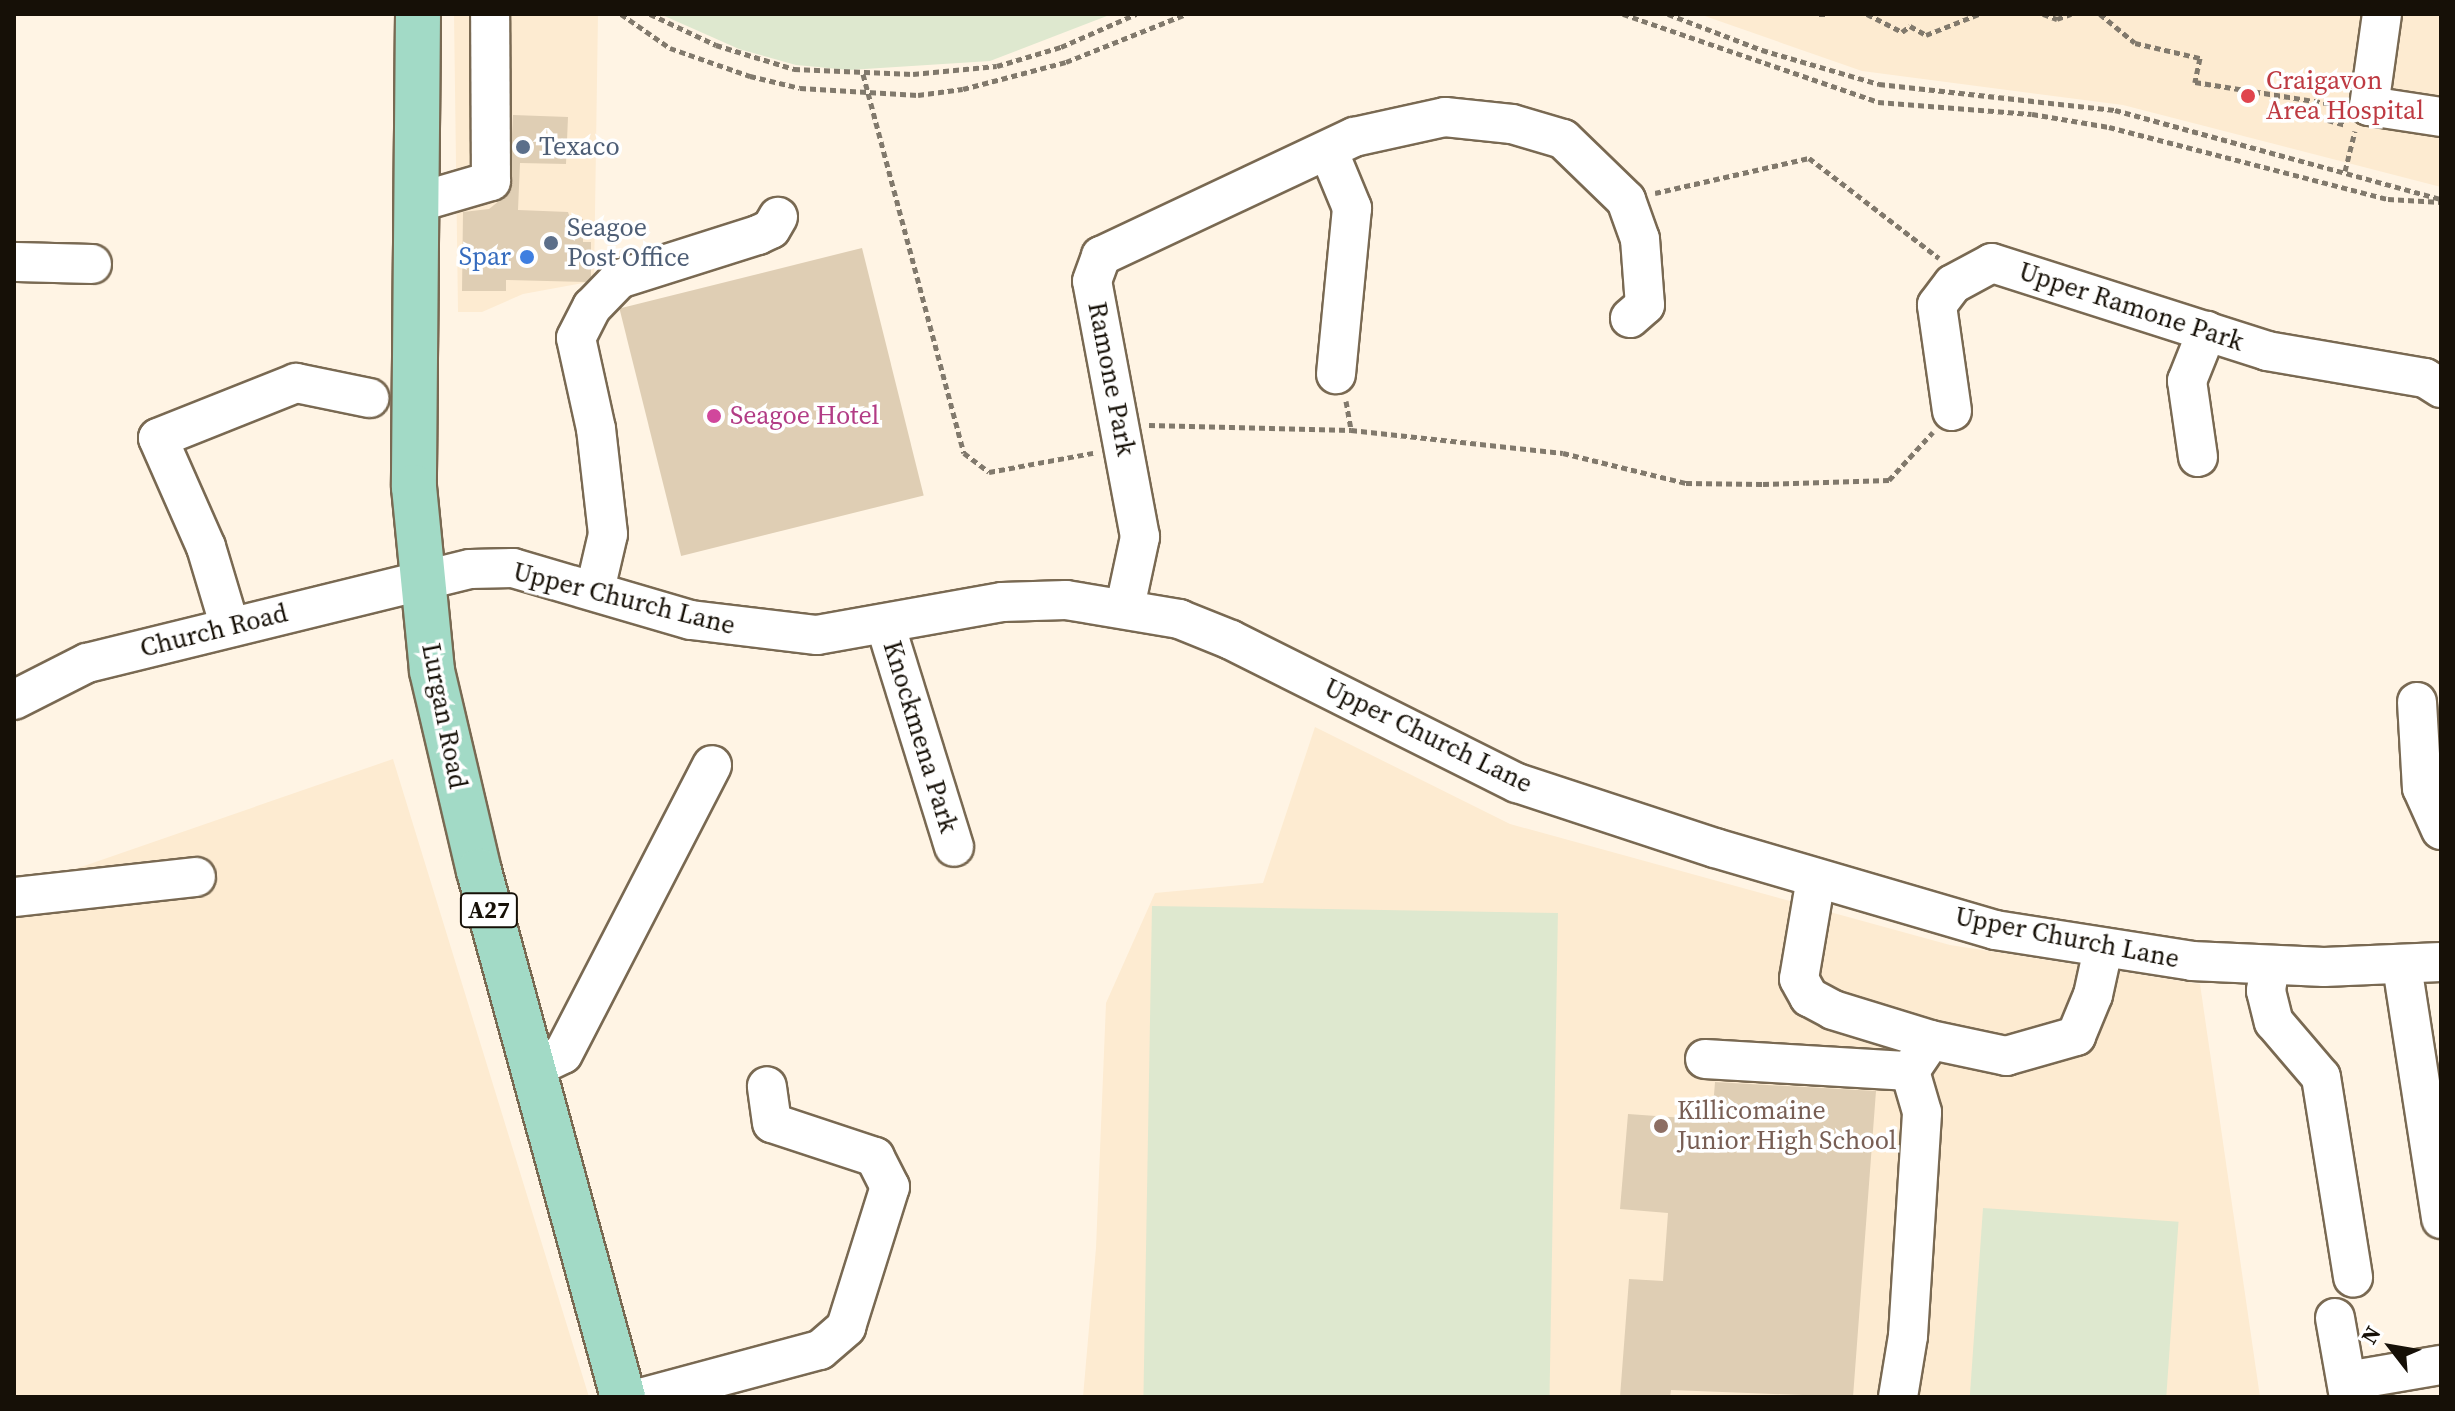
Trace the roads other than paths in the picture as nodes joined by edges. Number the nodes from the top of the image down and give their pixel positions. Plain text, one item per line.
1 (418, 14) edge
2 (490, 14) edge
3 (2382, 14) edge
4 (2441, 117) edge
5 (1328, 150) junction
6 (416, 203) junction
7 (778, 217) dead end
8 (14, 262) edge
9 (92, 264) dead end
10 (1630, 318) dead end
11 (2207, 331) junction
12 (1336, 374) dead end
13 (2439, 383) edge
14 (369, 398) dead end
15 (1952, 411) road end
16 (2198, 457) dead end
17 (420, 579) junction
18 (595, 590) junction
19 (1125, 607) junction
20 (230, 627) junction
21 (886, 627) junction
22 (14, 700) edge
23 (2417, 702) dead end
24 (712, 765) dead end
25 (2441, 830) edge
26 (954, 847) dead end
27 (196, 877) dead end
28 (1816, 878) junction
29 (14, 897) edge
30 (2103, 949) junction
31 (2441, 962) edge
32 (2270, 965) junction
33 (2402, 966) junction
34 (1931, 1040) junction
35 (1705, 1059) dead end
36 (532, 1069) junction
37 (1910, 1071) junction
38 (767, 1086) dead end
39 (2441, 1219) edge
40 (2353, 1277) dead end
41 (2335, 1318) dead end
42 (2441, 1365) edge
43 (2348, 1389) edge
44 (623, 1397) edge
45 (644, 1397) edge
46 (1898, 1397) edge

1 - 6 main road, Lurgan Road / A27
2 - 6 street
3 - 4 street
5 - 10 street, Ramone Park
5 - 12 street
5 - 19 street, Ramone Park
6 - 17 main road, Lurgan Road / A27
7 - 18 street
8 - 9 street
11 - 13 street, Upper Ramone Park
11 - 15 street, Upper Ramone Park
11 - 16 street
14 - 20 street
17 - 18 street, Upper Church Lane
17 - 20 street, Church Road
17 - 36 main road, Lurgan Road / A27
18 - 21 street, Upper Church Lane
19 - 21 street, Upper Church Lane
19 - 28 street, Upper Church Lane
20 - 22 street, Church Road
21 - 26 street, Knockmena Park
23 - 25 street
24 - 36 street
27 - 29 street
28 - 30 street, Upper Church Lane
28 - 34 street
30 - 32 street, Upper Church Lane
30 - 34 street
31 - 33 street, Upper Church Lane
32 - 33 street, Upper Church Lane
32 - 40 street
33 - 39 street
34 - 37 street
35 - 37 street
36 - 44 main road, Lurgan Road / A27
37 - 46 street
38 - 45 street
41 - 43 street
42 - 43 street

